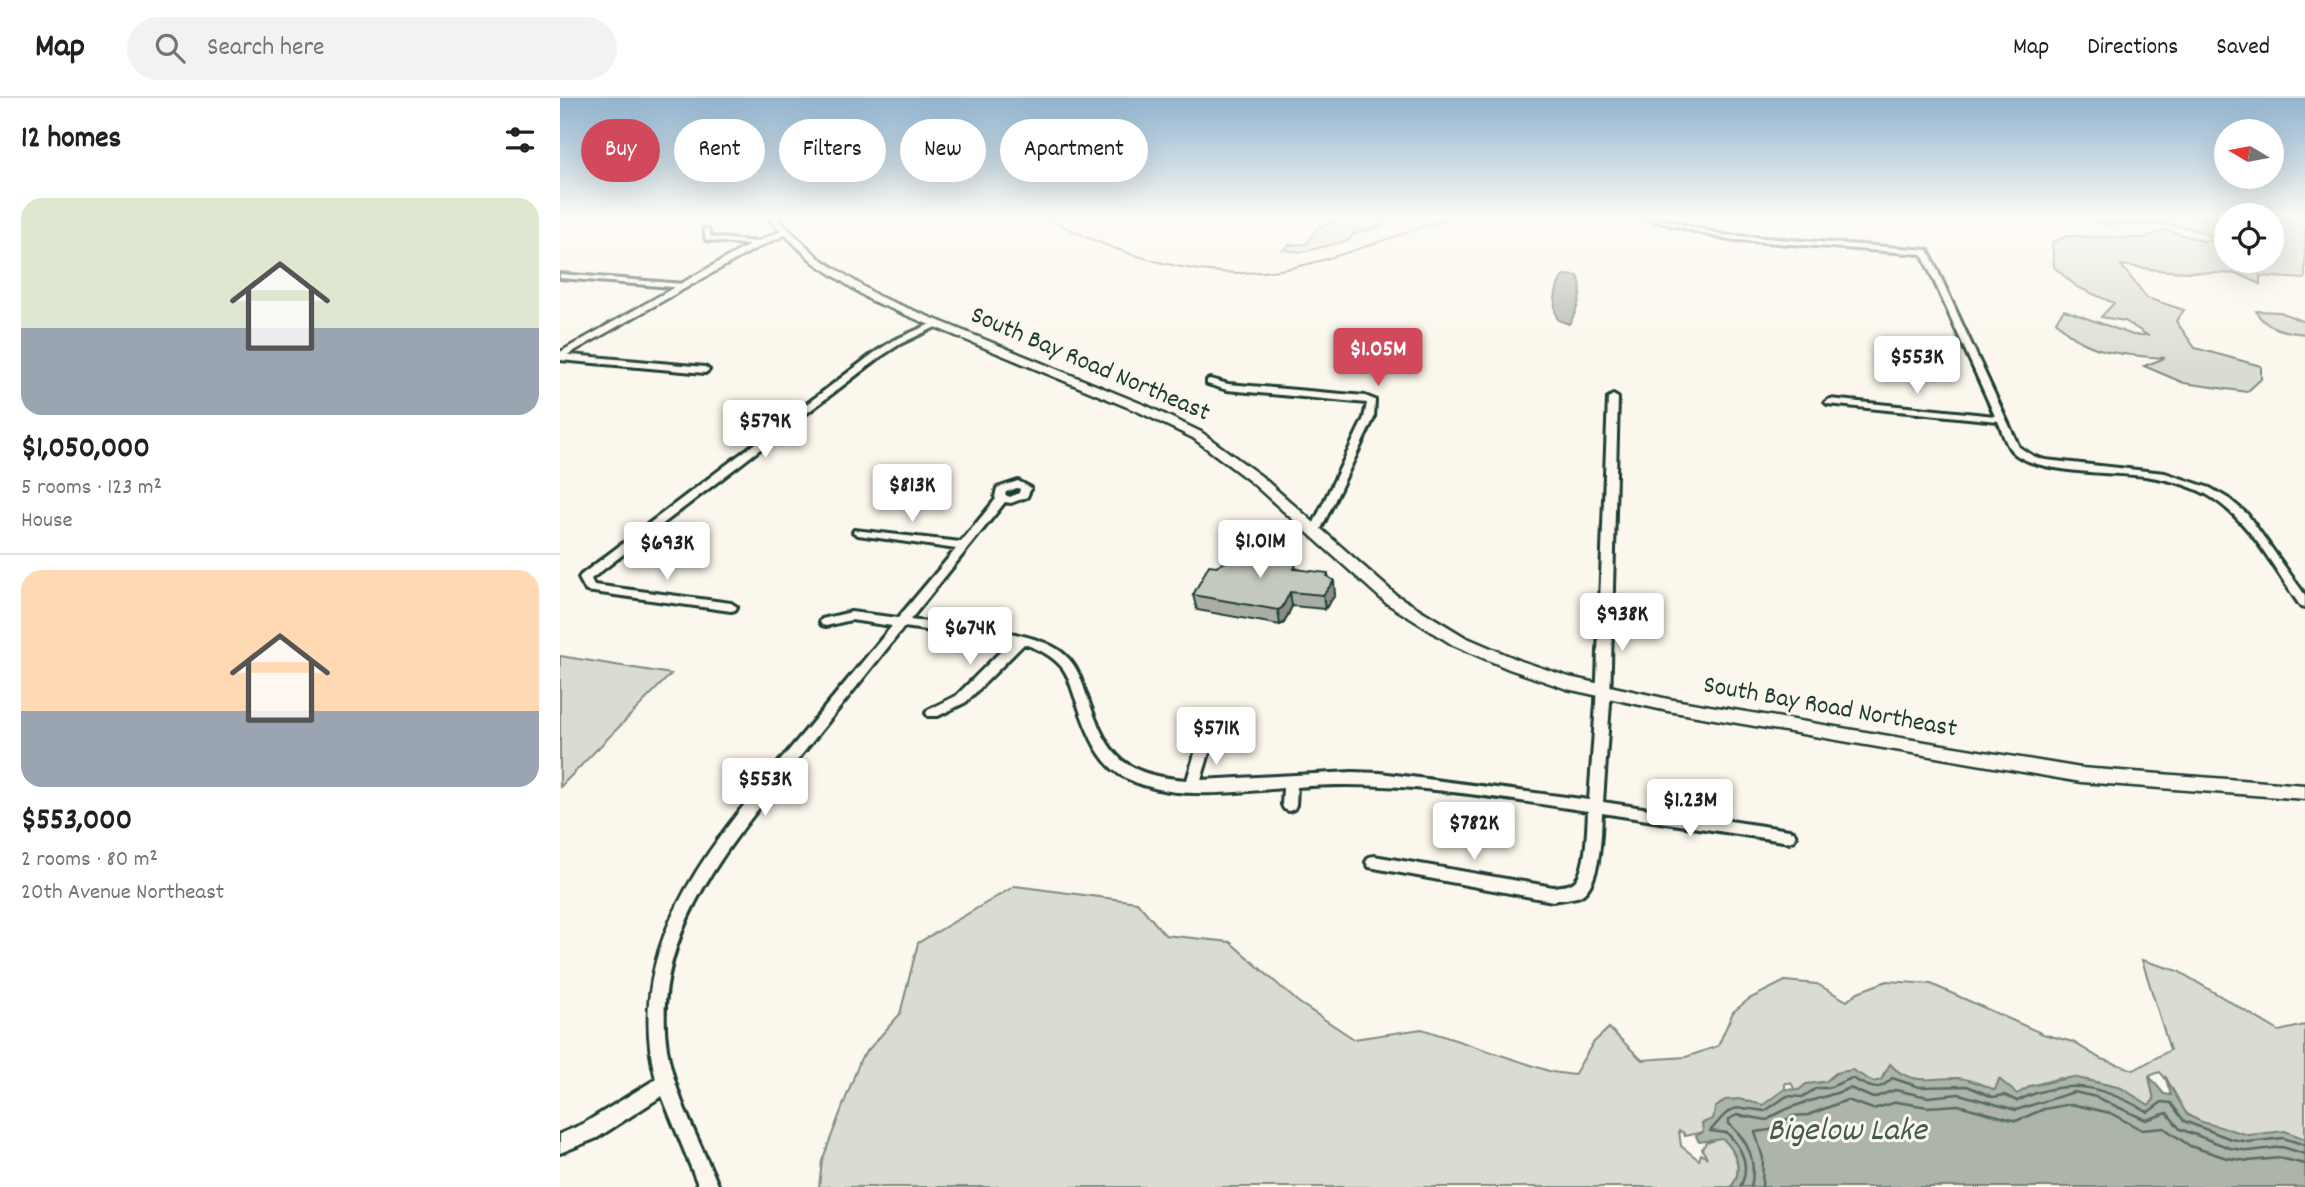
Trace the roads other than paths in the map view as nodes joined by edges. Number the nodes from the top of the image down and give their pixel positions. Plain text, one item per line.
1 (717, 267) edge
2 (827, 267) edge
3 (1932, 267) edge
4 (560, 276) edge
5 (684, 286) junction
6 (936, 326) junction
7 (560, 356) edge
8 (705, 370) dead end
9 (1210, 382) dead end
10 (1613, 398) dead end
11 (1829, 402) dead end
12 (2001, 419) junction
13 (1002, 499) dead end
14 (1315, 531) junction
15 (858, 532) dead end
16 (962, 547) junction
17 (585, 578) joint
18 (2305, 604) edge
19 (732, 607) dead end
20 (826, 622) dead end
21 (901, 623) junction
22 (1020, 639) junction
23 (1604, 692) junction
24 (933, 713) dead end
25 (1206, 740) dead end
26 (1290, 781) junction
27 (1193, 785) junction
28 (2305, 792) edge
29 (1289, 805) dead end
30 (1595, 808) junction
31 (1789, 836) dead end
32 (1374, 862) dead end
33 (667, 1082) junction
34 (560, 1144) edge
35 (709, 1187) edge

1 - 5 street
2 - 6 street, South Bay Road Northeast
3 - 12 street
4 - 5 street
5 - 7 street
6 - 14 street, South Bay Road Northeast
6 - 17 street
7 - 8 street
9 - 14 street
10 - 23 street
11 - 12 street
12 - 18 street
13 - 16 street
14 - 23 street, South Bay Road Northeast
15 - 16 street
16 - 21 street
17 - 19 street
20 - 21 street
21 - 22 street
21 - 33 street
22 - 24 street
22 - 27 street
23 - 28 street, South Bay Road Northeast
23 - 30 street
25 - 27 street
26 - 27 street
26 - 29 street
26 - 30 street
30 - 31 street
30 - 32 street
33 - 34 street
33 - 35 street

